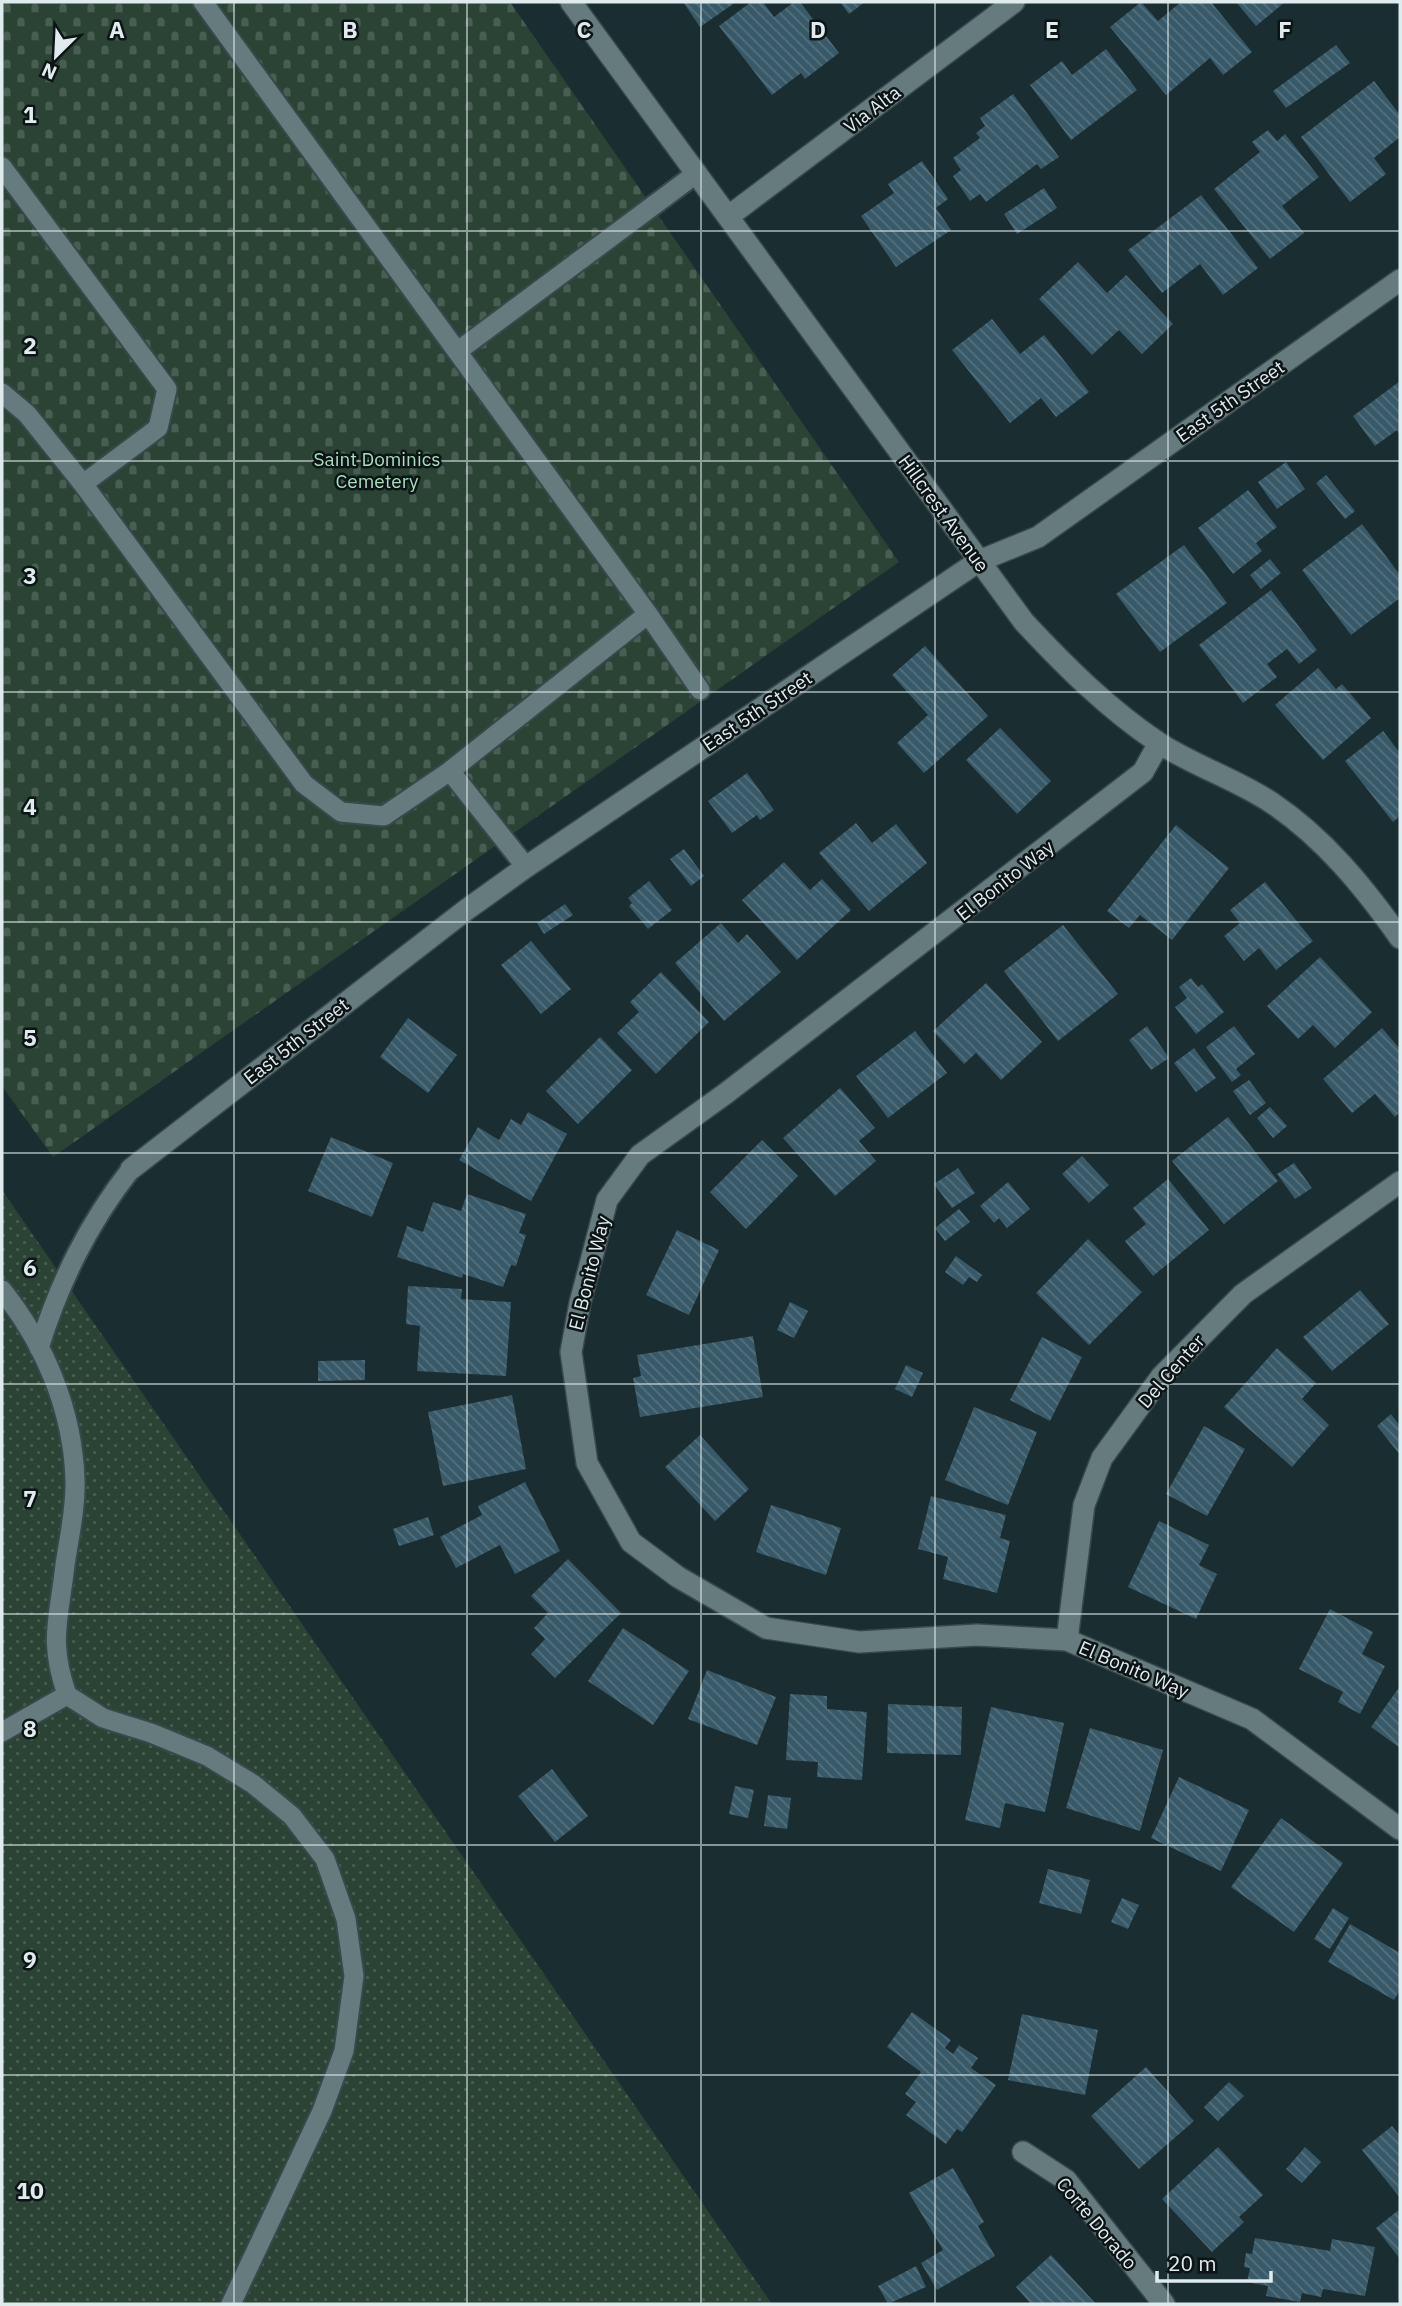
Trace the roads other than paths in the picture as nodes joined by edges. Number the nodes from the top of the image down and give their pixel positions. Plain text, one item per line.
1 (203, 2) edge
2 (571, 2) edge
3 (1014, 2) edge
4 (2, 167) edge
5 (697, 173) junction
6 (729, 216) junction
7 (1400, 280) edge
8 (458, 351) junction
9 (2, 393) edge
10 (83, 484) junction
11 (979, 561) junction
12 (648, 614) junction
13 (700, 690) dead end
14 (1159, 743) junction
15 (450, 771) junction
16 (526, 867) junction
17 (1400, 938) edge
18 (131, 1169) joint
19 (1400, 1182) edge
20 (2, 1290) edge
21 (39, 1348) junction
22 (1067, 1640) junction
23 (68, 1695) junction
24 (2, 1732) edge
25 (1400, 1829) edge
26 (1023, 2152) dead end
27 (231, 2304) edge
28 (1164, 2304) edge

1 - 8 lane
2 - 5 street, Hillcrest Avenue
3 - 6 street, Via Alta
4 - 10 lane
5 - 6 street, Hillcrest Avenue
5 - 8 lane
6 - 11 street, Hillcrest Avenue
7 - 11 street, East 5th Street
8 - 12 lane
9 - 10 lane
10 - 15 lane
11 - 14 street, Hillcrest Avenue
11 - 16 street, East 5th Street
12 - 13 lane
12 - 15 lane
14 - 17 street, Hillcrest Avenue
14 - 22 street, El Bonito Way
15 - 16 lane
16 - 18 street, East 5th Street
18 - 21 lane
19 - 22 street, Del Center
20 - 21 lane
21 - 23 lane
22 - 25 street, El Bonito Way
23 - 24 lane
23 - 27 lane
26 - 28 street, Corte Dorado

